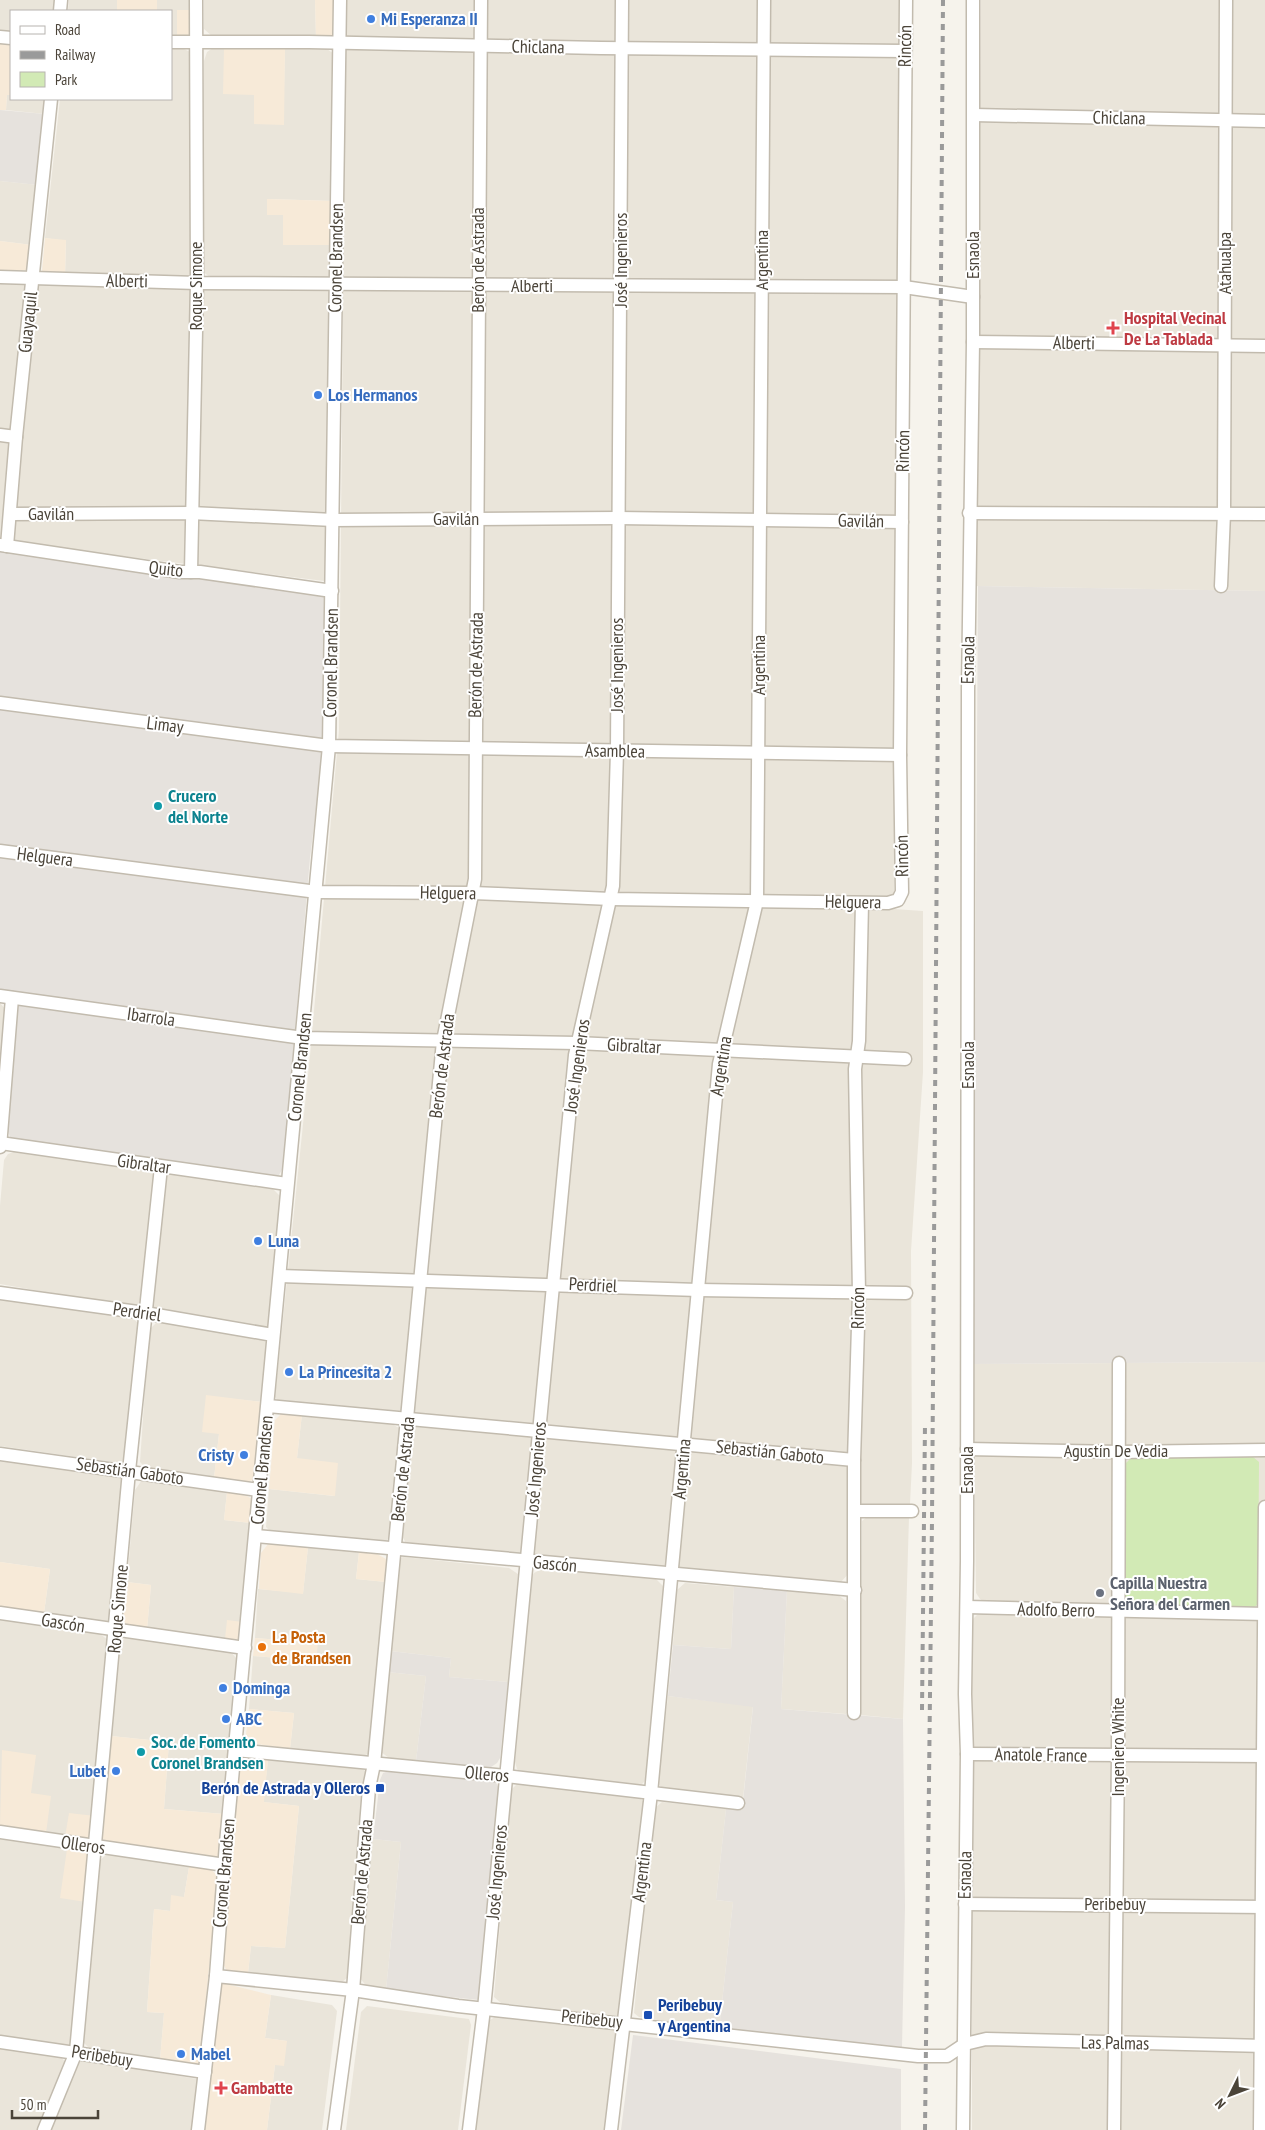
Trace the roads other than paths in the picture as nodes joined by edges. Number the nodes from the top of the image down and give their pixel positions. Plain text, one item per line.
1 (196, 0) edge
2 (340, 0) edge
3 (480, 0) edge
4 (622, 0) edge
5 (764, 0) edge
6 (906, 0) edge
7 (973, 0) edge
8 (1226, 0) edge
9 (172, 42) edge
10 (196, 42) junction
11 (341, 43) junction
12 (480, 46) junction
13 (621, 47) junction
14 (764, 48) junction
15 (904, 51) junction
16 (50, 100) edge
17 (974, 115) junction
18 (1226, 120) junction
19 (1265, 121) edge
20 (0, 276) edge
21 (33, 279) junction
22 (197, 283) junction
23 (336, 284) junction
24 (478, 286) junction
25 (621, 286) junction
26 (762, 287) junction
27 (904, 287) junction
28 (973, 297) junction
29 (973, 342) junction
30 (1225, 345) junction
31 (1265, 346) edge
32 (0, 435) edge
33 (16, 437) junction
34 (192, 513) junction
35 (970, 513) junction
36 (1224, 513) junction
37 (11, 514) junction
38 (1265, 514) edge
39 (618, 518) junction
40 (478, 519) junction
41 (760, 519) junction
42 (333, 520) junction
43 (902, 522) junction
44 (4, 545) edge
45 (191, 572) junction
46 (1221, 586) dead end
47 (332, 591) junction
48 (0, 703) edge
49 (329, 746) junction
50 (475, 748) junction
51 (617, 751) junction
52 (758, 753) junction
53 (900, 755) junction
54 (0, 852) edge
55 (317, 892) junction
56 (473, 893) junction
57 (611, 899) junction
58 (898, 900) joint
59 (757, 901) junction
60 (862, 903) junction
61 (6, 997) edge
62 (303, 1038) junction
63 (443, 1041) junction
64 (577, 1043) junction
65 (721, 1051) junction
66 (857, 1056) junction
67 (905, 1059) dead end
68 (0, 1144) edge
69 (161, 1167) junction
70 (288, 1184) junction
71 (280, 1276) junction
72 (420, 1280) junction
73 (555, 1284) junction
74 (698, 1290) junction
75 (0, 1293) edge
76 (859, 1293) junction
77 (906, 1293) dead end
78 (145, 1313) junction
79 (274, 1335) junction
80 (1119, 1363) dead end
81 (268, 1406) junction
82 (408, 1418) junction
83 (538, 1432) junction
84 (685, 1443) junction
85 (967, 1449) junction
86 (1265, 1450) edge
87 (1119, 1452) junction
88 (0, 1454) edge
89 (854, 1460) junction
90 (129, 1471) junction
91 (259, 1490) junction
92 (1265, 1507) edge
93 (855, 1511) junction
94 (912, 1511) dead end
95 (256, 1536) junction
96 (396, 1549) junction
97 (528, 1562) junction
98 (672, 1575) junction
99 (855, 1590) junction
100 (967, 1607) junction
101 (1119, 1611) junction
102 (0, 1613) edge
103 (1265, 1614) edge
104 (116, 1631) junction
105 (245, 1648) junction
106 (854, 1713) dead end
107 (235, 1750) junction
108 (967, 1754) junction
109 (1118, 1755) junction
110 (1264, 1756) edge
111 (374, 1764) junction
112 (506, 1776) junction
113 (651, 1793) junction
114 (738, 1804) dead end
115 (0, 1832) edge
116 (96, 1846) junction
117 (225, 1866) junction
118 (965, 1904) junction
119 (1116, 1904) junction
120 (1264, 1907) edge
121 (216, 1976) junction
122 (353, 1990) junction
123 (484, 2009) junction
124 (625, 2022) junction
125 (0, 2042) edge
126 (1115, 2042) junction
127 (965, 2044) junction
128 (1263, 2046) edge
129 (76, 2052) junction
130 (204, 2072) junction
131 (44, 2130) edge
132 (198, 2130) edge
133 (334, 2130) edge
134 (469, 2130) edge
135 (611, 2130) edge
136 (963, 2130) edge
137 (1114, 2130) edge
138 (1260, 2130) edge

1 - 10 street, Roque Simone
2 - 11 street, Coronel Brandsen
3 - 12 street, Berón de Astrada
4 - 13 street, José Ingenieros
5 - 14 street, Argentina
6 - 15 street, Rincón
7 - 17 street, Esnaola
8 - 18 street, Atahualpa
9 - 10 street, Chiclana
10 - 11 street, Chiclana
10 - 22 street, Roque Simone
11 - 12 street, Chiclana
11 - 23 street, Coronel Brandsen
12 - 13 street, Chiclana
12 - 24 street, Berón de Astrada
13 - 14 street, Chiclana
13 - 25 street, José Ingenieros
14 - 15 street, Chiclana
14 - 26 street, Argentina
15 - 27 street, Rincón
16 - 21 street, Guayaquil
17 - 18 street, Chiclana
17 - 28 street, Esnaola
18 - 19 street, Chiclana
18 - 30 street, Atahualpa
20 - 21 street, Alberti
21 - 22 street, Alberti
21 - 33 street, Guayaquil
22 - 23 street, Alberti
22 - 34 street, Roque Simone
23 - 24 street, Alberti
23 - 42 street, Coronel Brandsen
24 - 25 street, Alberti
24 - 40 street, Berón de Astrada
25 - 26 street, Alberti
25 - 39 street, José Ingenieros
26 - 27 street, Alberti
26 - 41 street, Argentina
27 - 28 street, Alberti
27 - 43 street, Rincón
28 - 29 street, Esnaola
29 - 30 street, Alberti
29 - 35 street, Esnaola
30 - 31 street, Alberti
30 - 36 street, Atahualpa
32 - 33 street
33 - 37 street, Guayaquil
34 - 37 street, Gavilán
34 - 42 street, Gavilán
34 - 45 street, Roque Simone
35 - 36 street
35 - 85 street, Esnaola
36 - 38 street
36 - 46 street, Atahualpa
37 - 44 street, Guayaquil
39 - 40 street, Gavilán
39 - 41 street, Gavilán
39 - 51 street, José Ingenieros
40 - 42 street, Gavilán
40 - 50 street, Berón de Astrada
41 - 43 street, Gavilán
41 - 52 street, Argentina
42 - 47 street, Coronel Brandsen
43 - 53 street, Rincón
44 - 45 street, Quito
45 - 47 street, Quito
47 - 49 street, Coronel Brandsen
48 - 49 street, Limay
49 - 50 street, Asamblea
49 - 55 street, Coronel Brandsen
50 - 51 street, Asamblea
50 - 56 street, Berón de Astrada
51 - 52 street, Asamblea
51 - 57 street, José Ingenieros
52 - 53 street, Asamblea
52 - 59 street, Argentina
53 - 58 street, Rincón
54 - 55 street, Helguera
55 - 56 street, Helguera
55 - 62 street, Coronel Brandsen
56 - 57 street, Helguera
56 - 63 street, Berón de Astrada
57 - 59 street, Helguera
57 - 64 street, José Ingenieros
58 - 60 street, Helguera
59 - 60 street, Helguera
59 - 65 street, Argentina
60 - 66 street, Rincón
61 - 62 street, Ibarrola
61 - 68 street
62 - 63 street, Gibraltar
62 - 70 street, Coronel Brandsen
63 - 64 street, Gibraltar
63 - 72 street, Berón de Astrada
64 - 65 street, Gibraltar
64 - 73 street, José Ingenieros
65 - 66 street, Gibraltar
65 - 74 street, Argentina
66 - 67 street, Gibraltar
66 - 76 street, Rincón
68 - 69 street, Gibraltar
69 - 70 street, Gibraltar
69 - 78 street, Roque Simone
70 - 71 street, Coronel Brandsen
71 - 72 street, Perdriel
71 - 79 street, Coronel Brandsen
72 - 73 street, Perdriel
72 - 82 street, Berón de Astrada
73 - 74 street, Perdriel
73 - 83 street, José Ingenieros
74 - 76 street, Perdriel
74 - 84 street, Argentina
75 - 78 street, Perdriel
76 - 77 street, Perdriel
76 - 89 street, Rincón
78 - 79 street, Perdriel
78 - 90 street, Roque Simone
79 - 81 street, Coronel Brandsen
80 - 87 street, Ingeniero White
81 - 82 street, Sebastián Gaboto
81 - 91 street, Coronel Brandsen
82 - 83 street, Sebastián Gaboto
82 - 96 street, Berón de Astrada
83 - 84 street, Sebastián Gaboto
83 - 97 street, José Ingenieros
84 - 89 street, Sebastián Gaboto
84 - 98 street, Argentina
85 - 87 street, Agustín De Vedia
85 - 100 street, Esnaola
86 - 87 street, Agustín De Vedia
87 - 101 street, Ingeniero White
88 - 90 street, Sebastián Gaboto
89 - 93 street, Rincón
90 - 91 street, Sebastián Gaboto
90 - 104 street, Roque Simone
91 - 95 street, Coronel Brandsen
92 - 103 street
93 - 94 street
93 - 99 street, Rincón
95 - 96 street, Gascón
95 - 105 street, Coronel Brandsen
96 - 97 street, Gascón
96 - 111 street, Berón de Astrada
97 - 98 street, Gascón
97 - 112 street, José Ingenieros
98 - 99 street, Gascón
98 - 113 street, Argentina
99 - 106 street, Rincón
100 - 101 street, Adolfo Berro
100 - 108 street, Esnaola
101 - 103 street, Adolfo Berro
101 - 109 street, Ingeniero White
102 - 104 street, Gascón
103 - 110 street
104 - 105 street, Gascón
104 - 116 street, Roque Simone
105 - 107 street, Coronel Brandsen
107 - 111 street, Olleros
107 - 117 street, Coronel Brandsen
108 - 109 street, Anatole France
108 - 118 street, Esnaola
109 - 110 street, Anatole France
109 - 119 street, Ingeniero White
110 - 120 street
111 - 112 street, Olleros
111 - 122 street, Berón de Astrada
112 - 113 street, Olleros
112 - 123 street, José Ingenieros
113 - 114 street, Olleros
113 - 124 street, Argentina
115 - 116 street, Olleros
116 - 117 street, Olleros
116 - 129 street, Roque Simone
117 - 121 street, Coronel Brandsen
118 - 119 street, Peribebuy
118 - 127 street, Esnaola
119 - 120 street, Peribebuy
119 - 126 street, Ingeniero White
120 - 128 street
121 - 122 street, Peribebuy
121 - 130 street, Coronel Brandsen
122 - 123 street, Peribebuy
122 - 133 street, Berón de Astrada
123 - 124 street, Peribebuy
123 - 134 street, José Ingenieros
124 - 127 street, Peribebuy
124 - 135 street, Argentina
125 - 129 street, Peribebuy
126 - 127 street, Las Palmas
126 - 128 street, Las Palmas
126 - 137 street, Ingeniero White
127 - 136 street, Esnaola
128 - 138 street
129 - 130 street, Peribebuy
129 - 131 street, Roque Simone
130 - 132 street, Coronel Brandsen

